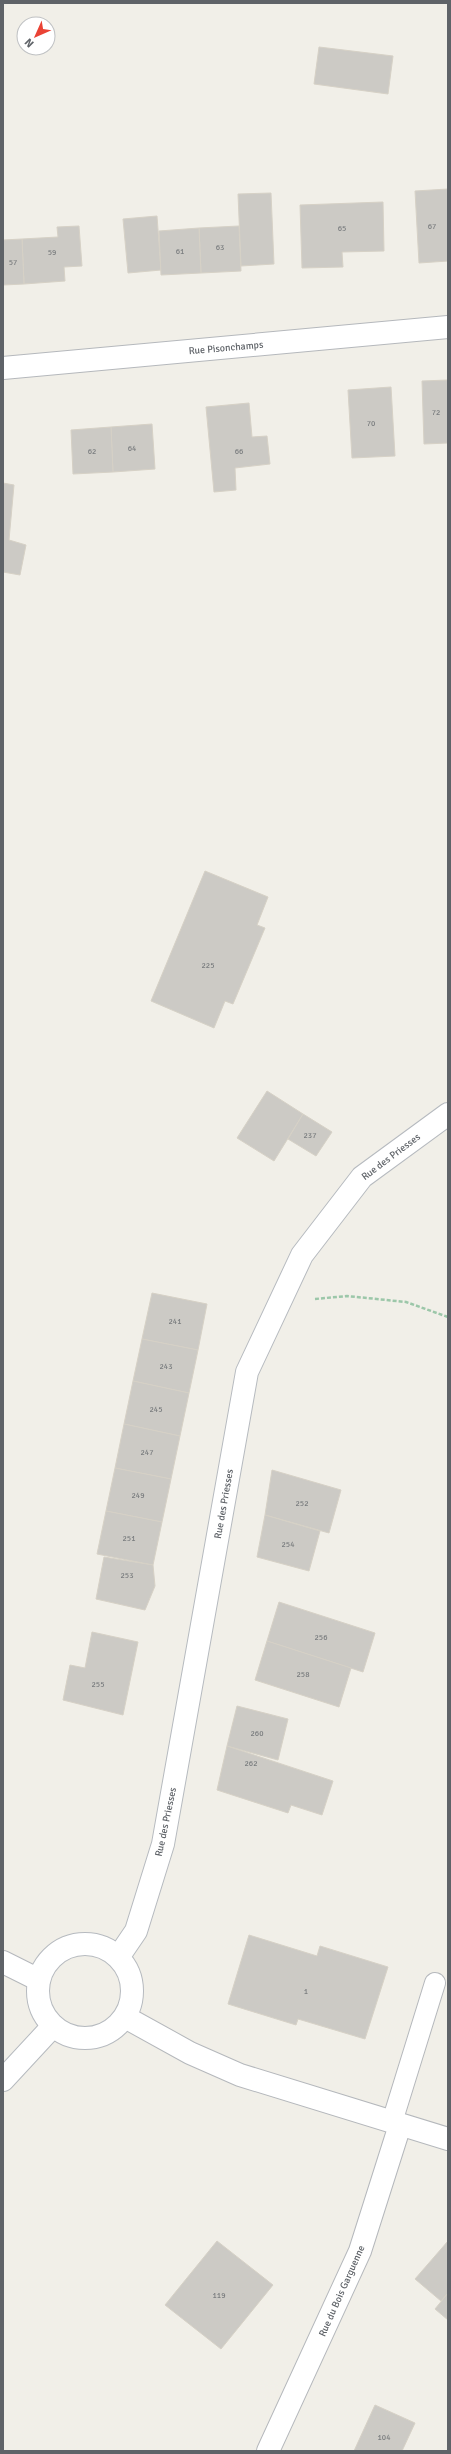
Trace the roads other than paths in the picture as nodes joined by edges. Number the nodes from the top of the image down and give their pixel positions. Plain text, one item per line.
1 (448, 327) edge
2 (3, 368) edge
3 (448, 1114) edge
4 (119, 1956) junction
5 (3, 1962) edge
6 (39, 1980) junction
7 (436, 1983) dead end
8 (125, 2017) junction
9 (53, 2026) junction
10 (3, 2080) edge
11 (396, 2124) junction
12 (448, 2139) edge
13 (268, 2451) edge

1 - 2 street, Rue Pisonchamps
3 - 4 street, Rue des Priesses
4 - 6 street
4 - 8 street
5 - 6 street
6 - 9 street
7 - 11 lane
8 - 9 street
8 - 11 street
9 - 10 street
11 - 12 street
11 - 13 street, Rue du Bois Garguenne

